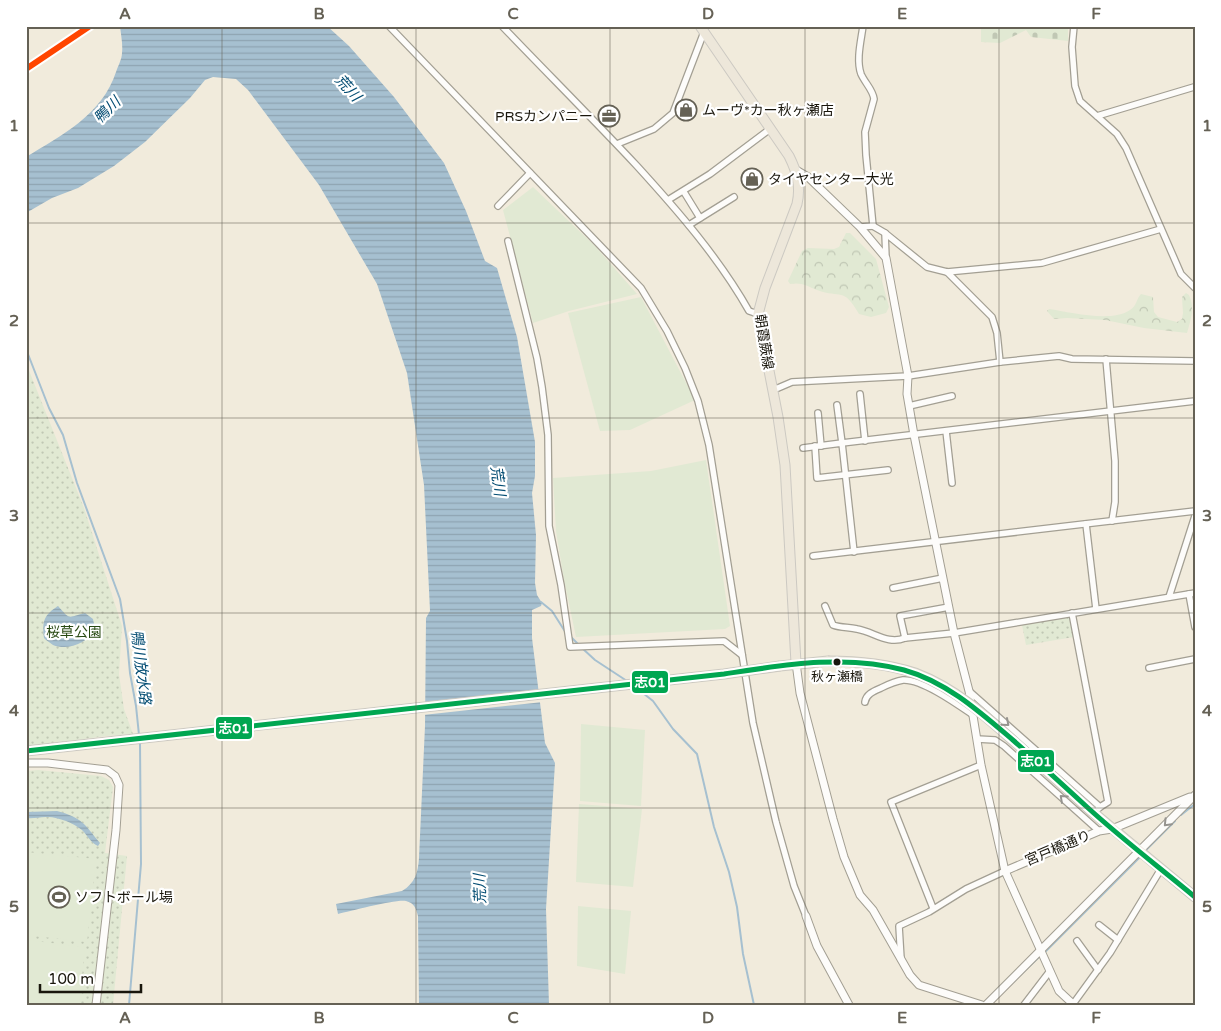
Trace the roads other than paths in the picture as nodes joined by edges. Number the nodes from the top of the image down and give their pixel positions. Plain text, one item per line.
1 (389, 26) edge
2 (502, 26) edge
3 (863, 26) edge
4 (1074, 26) edge
5 (702, 29) edge
6 (1194, 87) edge
7 (1096, 116) junction
8 (770, 129) junction
9 (617, 144) junction
10 (796, 170) junction
11 (530, 173) junction
12 (684, 192) junction
13 (734, 197) dead end
14 (668, 200) junction
15 (498, 206) dead end
16 (700, 218) junction
17 (688, 225) junction
18 (873, 226) junction
19 (860, 227) junction
20 (1162, 229) junction
21 (885, 233) junction
22 (508, 241) dead end
23 (886, 258) junction
24 (947, 272) junction
25 (1195, 288) edge
26 (758, 314) junction
27 (1106, 359) junction
28 (1195, 361) edge
29 (1000, 362) junction
30 (908, 376) junction
31 (772, 389) junction
32 (860, 394) dead end
33 (952, 396) dead end
34 (1195, 401) edge
35 (838, 405) dead end
36 (909, 406) junction
37 (1111, 410) junction
38 (818, 413) dead end
39 (946, 431) junction
40 (914, 435) junction
41 (865, 441) junction
42 (842, 443) junction
43 (818, 446) junction
44 (803, 448) dead end
45 (888, 470) dead end
46 (845, 475) junction
47 (952, 483) dead end
48 (1195, 511) edge
49 (1195, 516) edge
50 (1112, 521) junction
51 (1086, 524) junction
52 (936, 543) junction
53 (854, 552) junction
54 (814, 556) dead end
55 (943, 578) junction
56 (893, 588) dead end
57 (1192, 594) edge
58 (1169, 597) junction
59 (825, 606) dead end
60 (949, 607) junction
61 (1096, 609) junction
62 (1072, 613) junction
63 (1195, 627) edge
64 (954, 633) junction
65 (905, 638) junction
66 (742, 655) junction
67 (1195, 660) edge
68 (796, 664) junction
69 (1149, 668) dead end
70 (969, 690) junction
71 (864, 702) dead end
72 (973, 715) junction
73 (977, 739) junction
74 (26, 750) edge
75 (26, 763) edge
76 (981, 764) junction
77 (1195, 795) edge
78 (1094, 809) junction
79 (1112, 829) junction
80 (1099, 831) junction
81 (1143, 853) junction
82 (1161, 869) junction
83 (1005, 871) junction
84 (1195, 898) edge
85 (933, 908) junction
86 (806, 916) joint
87 (1099, 925) dead end
88 (1077, 940) dead end
89 (1118, 940) junction
90 (1042, 953) junction
91 (901, 959) junction
92 (1098, 970) junction
93 (1050, 971) junction
94 (1074, 1004) edge
95 (96, 1005) edge
96 (848, 1005) edge
97 (982, 1005) edge
98 (986, 1005) edge
99 (1024, 1005) edge

1 - 11 street
2 - 9 street
3 - 18 street
4 - 7 street
5 - 8 main road, 朝霞蕨線
5 - 9 street
6 - 7 street
7 - 20 street
8 - 10 main road, 朝霞蕨線
8 - 12 street
9 - 14 street
10 - 19 street
10 - 26 main road, 朝霞蕨線
11 - 15 street
11 - 66 street
12 - 14 street
12 - 16 street
13 - 16 street
14 - 17 street
16 - 17 street
17 - 26 street
18 - 19 street
18 - 21 street
19 - 23 street
20 - 24 street
20 - 25 street
21 - 23 street
21 - 24 street
22 - 66 street
23 - 30 street
24 - 29 street
26 - 31 main road, 朝霞蕨線
27 - 28 street
27 - 29 street
27 - 37 street
29 - 30 street
30 - 31 street
30 - 36 street
31 - 68 main road, 朝霞蕨線
32 - 41 street
33 - 36 street
34 - 37 street
35 - 42 street
36 - 40 street
37 - 39 street
37 - 50 street
38 - 43 street
39 - 40 street
39 - 47 street
40 - 41 street
40 - 52 street
41 - 42 street
42 - 43 street
42 - 46 street
43 - 44 street
43 - 46 street
45 - 46 street
46 - 53 street
48 - 50 street
49 - 58 street
50 - 51 street
51 - 52 street
51 - 61 street
52 - 53 street
52 - 55 street
53 - 54 street
55 - 56 street
55 - 60 street
57 - 58 street
57 - 63 street
58 - 61 street
59 - 65 street
60 - 64 street
60 - 65 street
61 - 62 street
62 - 64 street
62 - 78 street
64 - 65 street
64 - 70 street
66 - 86 street
67 - 69 street
68 - 74 main road, bridge
68 - 78 main road, bridge
68 - 91 street
70 - 72 street
70 -> 78 street
71 - 72 street
72 - 73 street
73 - 76 street
80 -> 73 street
75 - 95 street
76 - 83 street
76 - 85 street
77 - 79 street, 宮戸橋通り
77 -> 81 street
78 - 79 main road
79 - 80 street, 宮戸橋通り
79 - 81 main road
80 - 83 street, 宮戸橋通り
81 - 82 main road
81 - 90 street
82 - 84 main road
82 - 89 street
83 - 85 street
83 - 90 street
85 - 91 street
86 - 96 street
87 - 89 street
88 - 92 street
89 - 92 street
90 - 93 street
90 - 98 street
91 - 97 street
92 - 94 street
93 - 94 street
93 - 99 street

